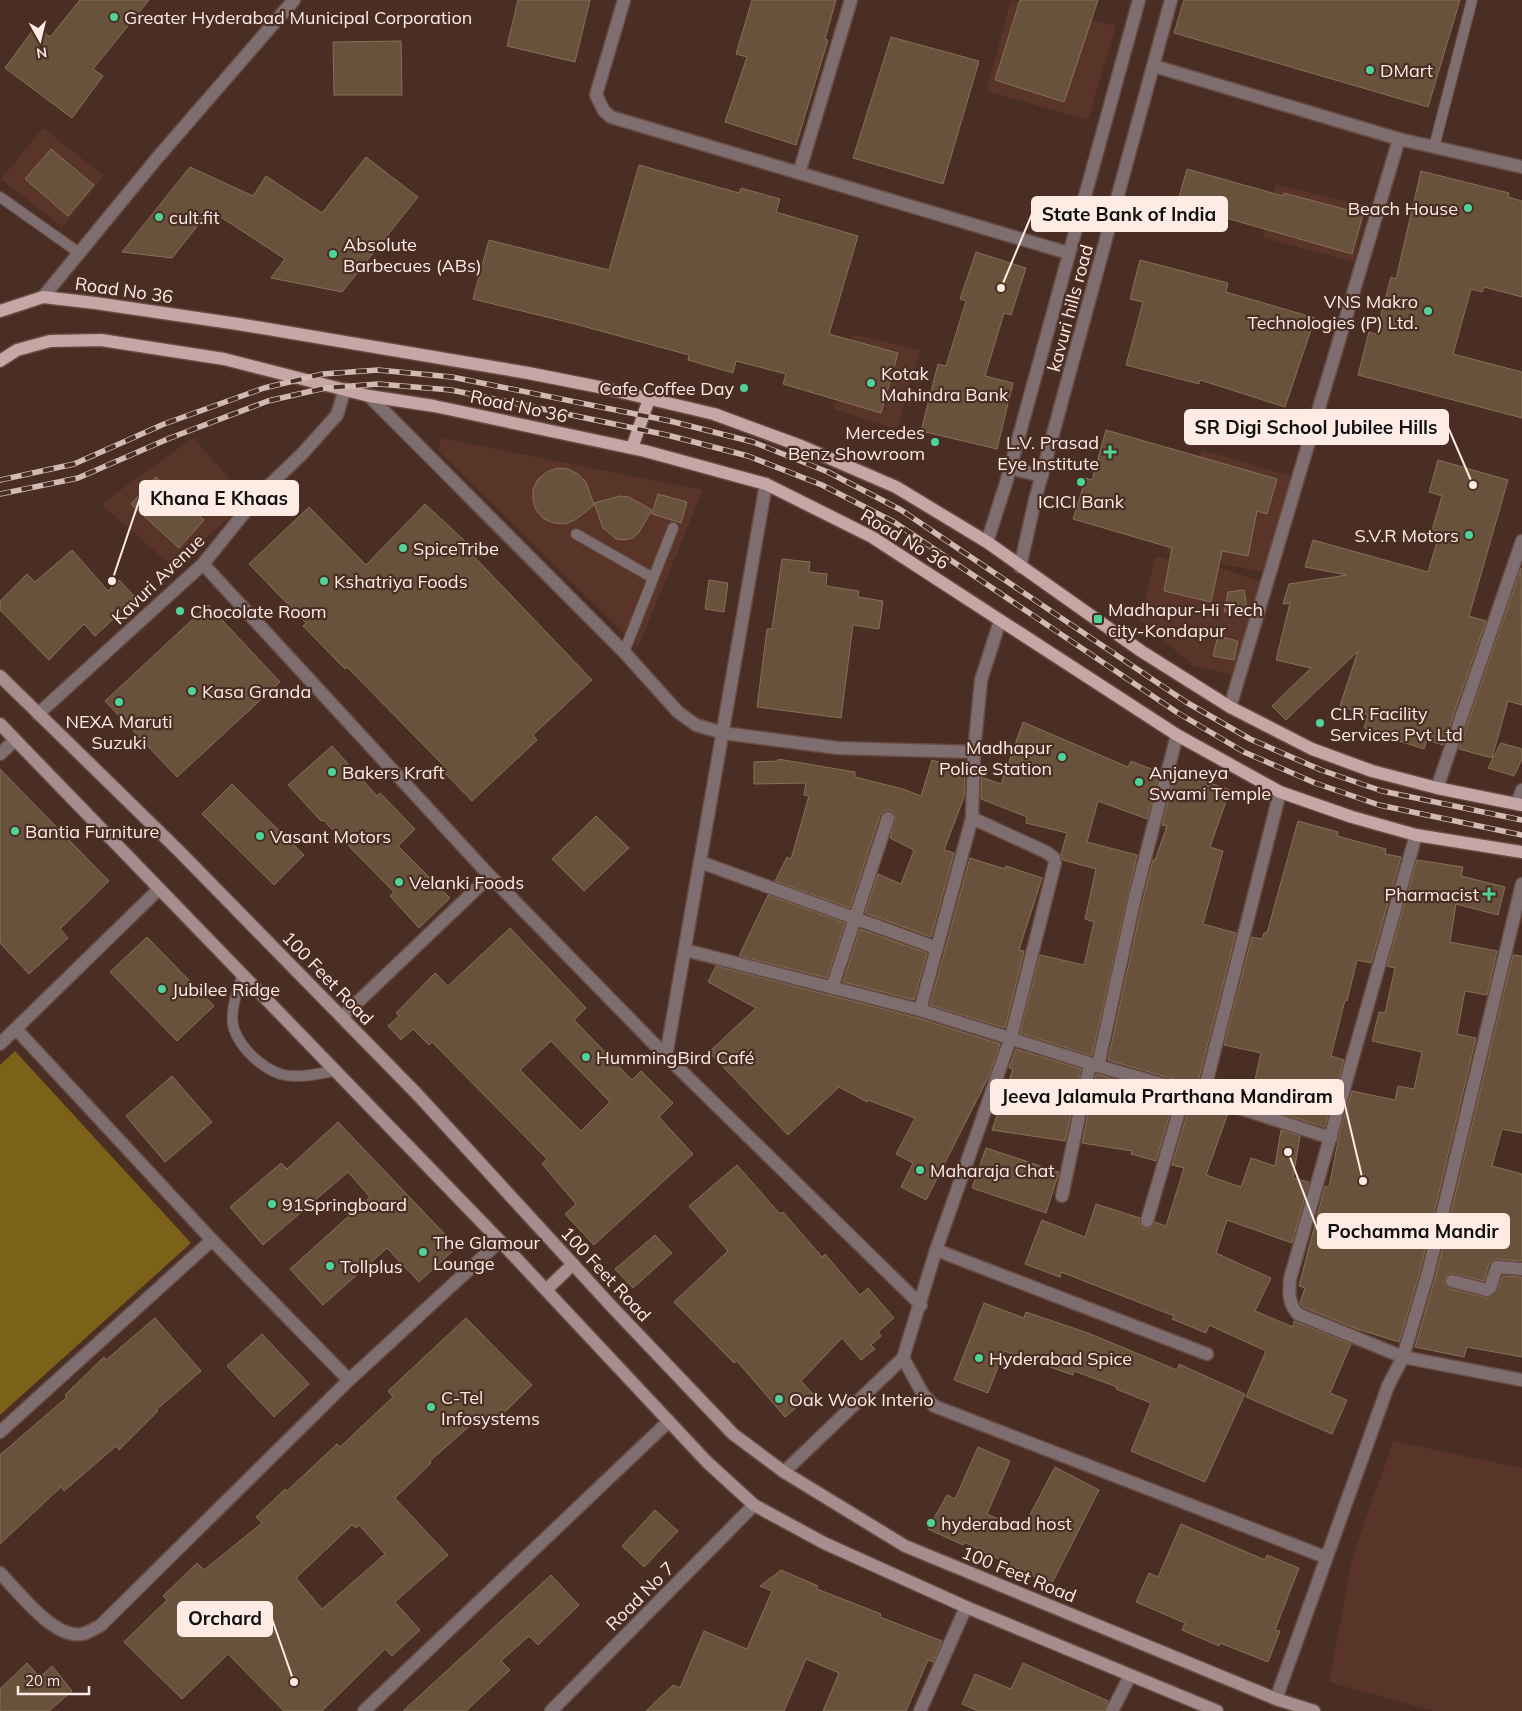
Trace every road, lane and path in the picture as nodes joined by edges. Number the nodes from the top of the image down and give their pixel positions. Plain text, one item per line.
1 (294, 0) edge
2 (624, 0) edge
3 (850, 0) edge
4 (1139, 0) edge
5 (1171, 0) edge
6 (1472, 0) edge
7 (1154, 66) junction
8 (1399, 139) junction
9 (1434, 147) junction
10 (1522, 167) edge
11 (799, 173) junction
12 (0, 197) edge
13 (78, 252) junction
14 (1068, 253) junction
15 (43, 297) junction
16 (0, 311) edge
17 (0, 362) edge
18 (345, 389) junction
19 (369, 396) junction
20 (649, 398) junction
21 (632, 448) junction
22 (1010, 468) junction
23 (1042, 476) junction
24 (766, 484) junction
25 (673, 528) dead end
26 (576, 534) dead end
27 (1522, 541) edge
28 (986, 542) junction
29 (203, 564) junction
30 (1020, 568) junction
31 (654, 578) junction
32 (1000, 621) junction
33 (624, 652) junction
34 (0, 676) edge
35 (1230, 707) junction
36 (38, 714) junction
37 (0, 724) edge
38 (723, 733) junction
39 (1177, 735) junction
40 (15, 740) junction
41 (974, 752) junction
42 (0, 754) edge
43 (1437, 788) junction
44 (1522, 790) edge
45 (1280, 792) junction
46 (1519, 805) edge
47 (888, 818) dead end
48 (972, 818) junction
49 (1416, 834) junction
50 (1522, 852) edge
51 (700, 862) junction
52 (490, 876) junction
53 (1522, 884) edge
54 (158, 890) junction
55 (854, 919) junction
56 (937, 948) junction
57 (685, 950) junction
58 (242, 976) junction
59 (832, 988) junction
60 (920, 1010) junction
61 (342, 1017) junction
62 (16, 1029) junction
63 (1011, 1037) junction
64 (0, 1044) edge
65 (666, 1056) junction
66 (1094, 1065) junction
67 (334, 1071) junction
68 (1185, 1090) junction
69 (1203, 1096) junction
70 (1331, 1138) junction
71 (1062, 1196) dead end
72 (1147, 1221) dead end
73 (212, 1240) junction
74 (500, 1241) junction
75 (936, 1250) junction
76 (572, 1264) junction
77 (1522, 1270) edge
78 (1452, 1281) dead end
79 (546, 1290) junction
80 (920, 1305) junction
81 (1207, 1354) dead end
82 (1403, 1357) junction
83 (903, 1358) junction
84 (349, 1380) junction
85 (1522, 1380) edge
86 (669, 1421) junction
87 (0, 1432) edge
88 (784, 1472) junction
89 (754, 1505) junction
90 (1325, 1558) junction
91 (0, 1573) edge
92 (966, 1607) junction
93 (1130, 1676) junction
94 (1276, 1699) junction
95 (364, 1711) edge
96 (551, 1711) edge
97 (920, 1711) edge
98 (1112, 1711) edge
99 (1217, 1711) edge
100 (1314, 1711) edge

1 - 13 street
2 - 11 street
3 - 11 street
4 - 14 street, kavuri hills road
5 - 7 street, kavuri hills road
6 - 9 lane
7 - 8 street
7 - 23 street, kavuri hills road
8 - 9 street
8 - 35 street
9 - 10 street
11 - 14 street
12 - 13 lane
13 - 15 street
14 - 22 street, kavuri hills road
15 - 16 main road, Road No 36
15 - 20 main road, Road No 36
17 - 18 main road, Road No 36
18 - 19 main road, Road No 36
18 - 29 street, Kavuri Avenue
19 - 21 main road, Road No 36
19 - 33 street
20 - 21 main road
20 - 28 main road, Road No 36
21 - 24 main road, Road No 36
22 - 23 street
22 - 28 street, kavuri hills road
23 - 30 street, kavuri hills road
24 - 32 main road, Road No 36
24 - 38 street
25 - 31 lane
26 - 31 lane
27 - 43 street
28 - 30 main road, Road No 36
29 - 36 street, Kavuri Avenue
29 - 52 street
30 - 35 main road, Road No 36
31 - 33 lane
32 - 39 main road, Road No 36
32 - 41 street
33 - 38 street
34 - 36 main road, 100 Feet Road
35 - 43 main road, Road No 36
36 - 61 main road, 100 Feet Road
37 - 40 main road
38 - 41 street
38 - 51 street
39 - 45 main road, Road No 36
39 - 66 street
40 - 42 street
40 - 54 main road
41 - 48 street
43 - 46 main road, Road No 36
44 - 46 street
45 - 49 main road, Road No 36
45 - 69 street
47 - 55 street
48 - 56 street
48 - 63 street
49 - 50 main road, Road No 36
49 - 70 street
51 - 55 street
51 - 57 street
52 - 61 street
52 - 65 street
53 - 82 street
54 - 58 main road
54 - 62 street
55 - 56 street
55 - 59 street
56 - 60 street
57 - 59 street
57 - 65 street
58 - 67 main road
58 - 67 lane
59 - 60 street
60 - 63 street
61 - 76 main road, 100 Feet Road
62 - 64 street
62 - 73 street
63 - 66 street
63 - 75 street
65 - 80 street
66 - 68 street
66 - 71 street
67 - 74 main road
68 - 69 street
68 - 72 street
69 - 70 street
70 - 82 street
73 - 84 street
73 - 87 street
74 - 79 main road
74 - 84 street
75 - 80 street
75 - 81 street
76 - 79 main road
76 - 88 main road, 100 Feet Road
77 - 78 street
79 - 86 main road
80 - 83 street
82 - 85 street
82 - 90 street
83 - 88 street
83 - 90 street
84 - 91 street
86 - 89 main road
86 - 95 street
88 - 94 main road, 100 Feet Road
89 - 92 main road
89 - 96 street, Road No 7
90 - 94 street
92 - 93 main road
92 - 97 street
93 - 98 street
93 - 99 main road
94 - 100 main road, 100 Feet Road

